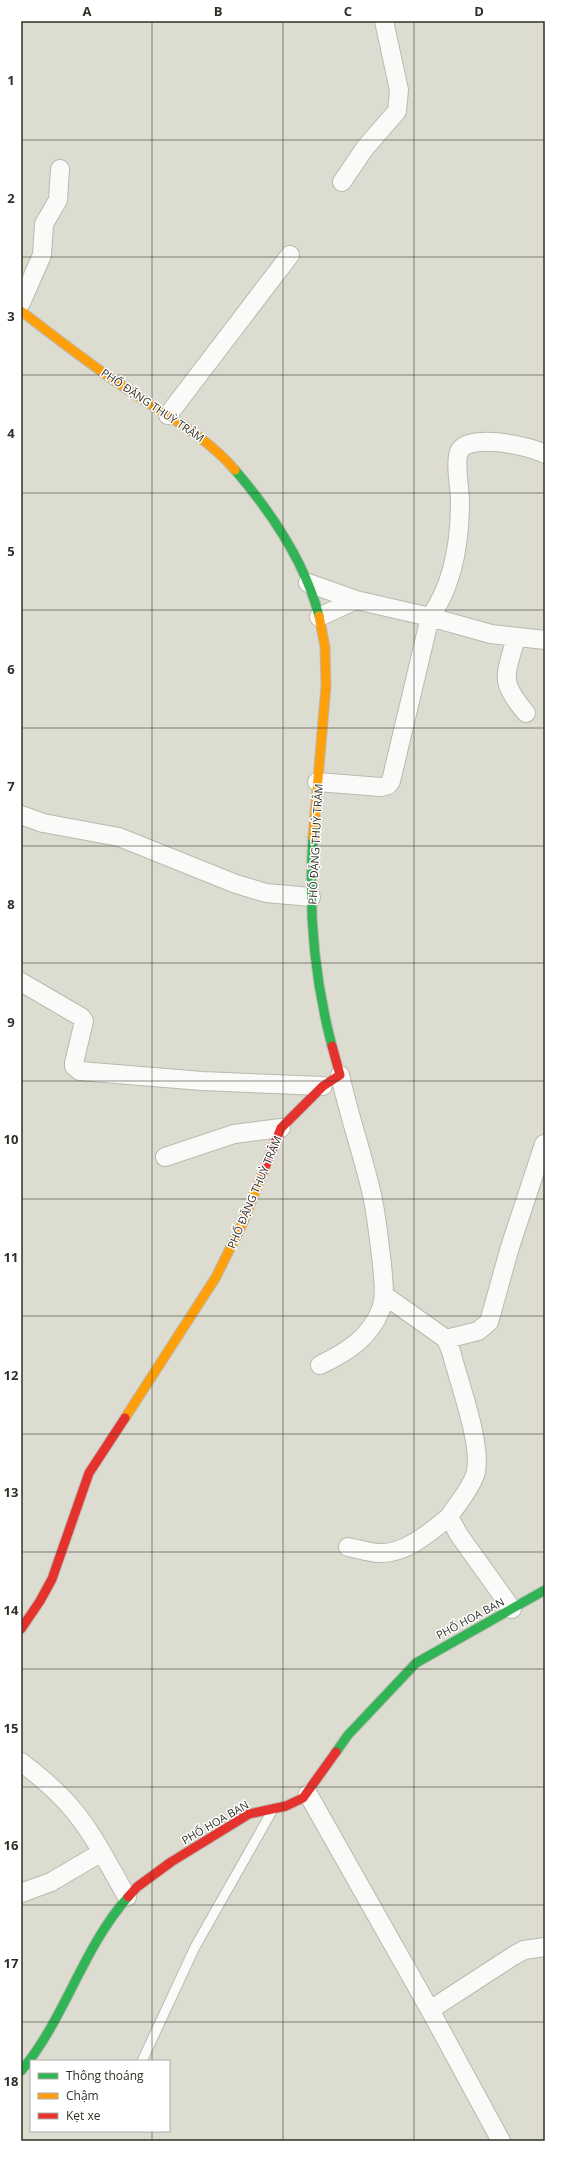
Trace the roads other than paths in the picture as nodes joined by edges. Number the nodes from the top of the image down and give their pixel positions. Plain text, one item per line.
1 (384, 21) edge
2 (60, 169) dead end
3 (342, 182) dead end
4 (290, 255) dead end
5 (21, 304) edge
6 (21, 312) edge
7 (168, 415) junction
8 (545, 454) edge
9 (308, 583) junction
10 (356, 600) junction
11 (319, 617) junction
12 (430, 617) junction
13 (516, 637) junction
14 (545, 640) edge
15 (526, 713) dead end
16 (317, 782) junction
17 (24, 822) edge
18 (311, 897) junction
19 (21, 982) edge
20 (340, 1075) junction
21 (323, 1086) junction
22 (282, 1128) junction
23 (544, 1144) dead end
24 (165, 1157) dead end
25 (384, 1295) junction
26 (446, 1340) junction
27 (320, 1364) dead end
28 (449, 1517) junction
29 (348, 1547) dead end
30 (545, 1590) edge
31 (512, 1609) junction
32 (21, 1629) edge
33 (21, 1762) edge
34 (308, 1794) junction
35 (273, 1808) junction
36 (102, 1852) junction
37 (21, 1893) edge
38 (127, 1897) junction
39 (545, 1947) edge
40 (430, 2010) junction
41 (30, 2060) edge
42 (30, 2060) edge
43 (142, 2060) edge
44 (21, 2071) edge
45 (501, 2141) edge

1 - 3 street
2 - 5 street
4 - 7 street
6 - 7 street, PHỐ ĐẶNG THUỲ TRÂM
7 - 9 street, PHỐ ĐẶNG THUỲ TRÂM
8 - 12 street
9 - 10 street
9 - 11 street, PHỐ ĐẶNG THUỲ TRÂM
10 - 11 street
10 - 12 street
11 - 16 street, PHỐ ĐẶNG THUỲ TRÂM
12 - 13 street
12 - 16 street
13 - 14 street
13 - 15 street
16 - 18 street, PHỐ ĐẶNG THUỲ TRÂM
17 - 18 street
18 - 20 street, PHỐ ĐẶNG THUỲ TRÂM
19 - 21 street
20 - 21 street, PHỐ ĐẶNG THUỲ TRÂM
20 - 25 street
21 - 22 street, PHỐ ĐẶNG THUỲ TRÂM
22 - 24 street
22 - 32 street, PHỐ ĐẶNG THUỲ TRÂM
23 - 26 street
25 - 26 street
25 - 27 street
26 - 28 street
28 - 29 street
28 - 31 street
30 - 31 street, PHỐ HOA BAN
31 - 34 street, PHỐ HOA BAN
33 - 36 street
34 - 35 street, PHỐ HOA BAN
34 - 40 street
35 - 38 street, PHỐ HOA BAN
35 - 43 lane
36 - 37 street
36 - 38 street
38 - 42 street, PHỐ HOA BAN
39 - 40 street
40 - 45 street
41 - 44 street, PHỐ HOA BAN

